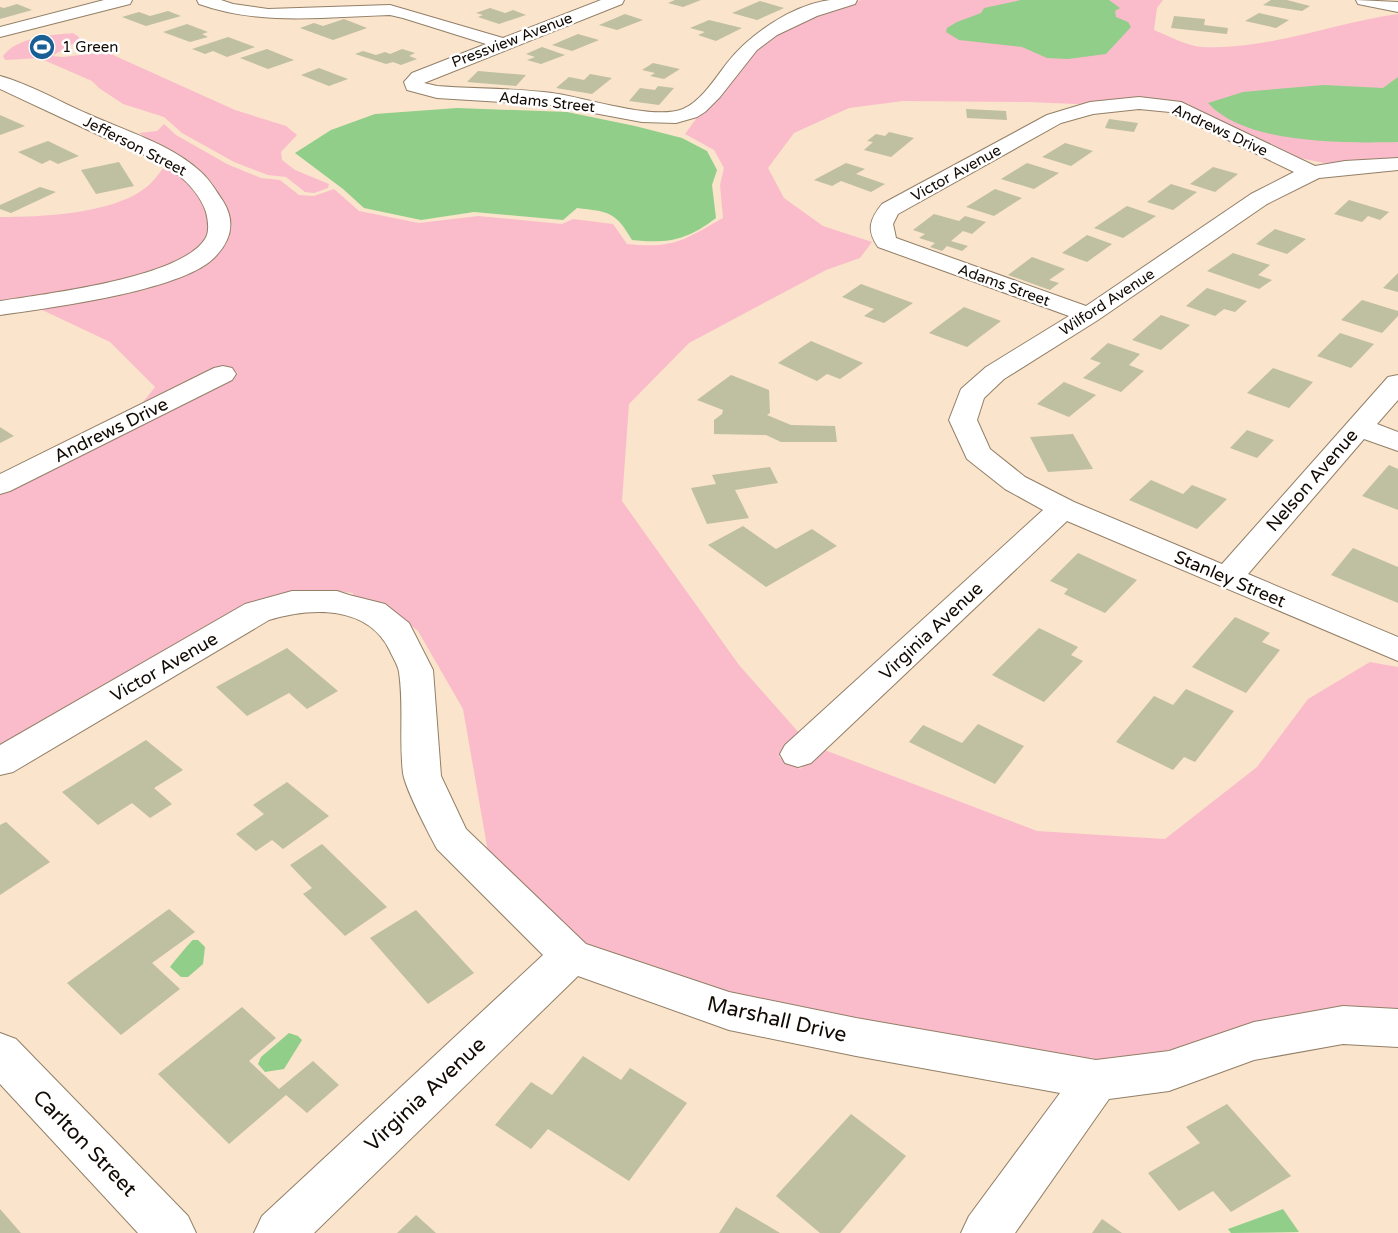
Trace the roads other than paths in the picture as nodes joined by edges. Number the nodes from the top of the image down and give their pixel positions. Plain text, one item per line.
1 (124, 0) edge
2 (205, 0) edge
3 (616, 0) edge
4 (849, 0) edge
5 (1364, 0) edge
6 (1398, 8) edge
7 (0, 32) edge
8 (503, 44) junction
9 (0, 82) edge
10 (414, 86) joint
11 (1054, 119) joint
12 (1398, 164) edge
13 (1312, 173) junction
14 (886, 242) joint
15 (0, 308) edge
16 (1089, 315) junction
17 (223, 375) dead end
18 (1398, 383) edge
19 (1358, 427) junction
20 (1398, 442) edge
21 (0, 484) edge
22 (1063, 508) junction
23 (1227, 578) junction
24 (337, 602) joint
25 (1398, 650) edge
26 (798, 754) dead end
27 (0, 762) edge
28 (572, 956) junction
29 (1398, 1028) edge
30 (0, 1053) edge
31 (1096, 1080) junction
32 (171, 1233) edge
33 (279, 1233) edge
34 (986, 1233) edge

1 - 7 street
2 - 8 street
3 - 8 street, Pressview Avenue
4 - 10 street, Adams Street
5 - 6 street
8 - 10 street, Pressview Avenue
9 - 15 street, Jefferson Street
11 - 13 street, Andrews Drive
11 - 14 street, Victor Avenue
12 - 13 street, Wilford Avenue
13 - 16 street, Wilford Avenue
14 - 16 street, Adams Street
16 - 22 street, Wilford Avenue
17 - 21 street, Andrews Drive
18 - 19 street, Nelson Avenue
19 - 20 street
19 - 23 street, Nelson Avenue
22 - 23 street, Stanley Street
22 - 26 street, Virginia Avenue
23 - 25 street, Stanley Street
24 - 27 street, Victor Avenue
24 - 28 street, Marshall Drive
28 - 31 street, Marshall Drive
28 - 33 street, Virginia Avenue
29 - 31 street, Marshall Drive
30 - 32 street, Carlton Street
31 - 34 street

